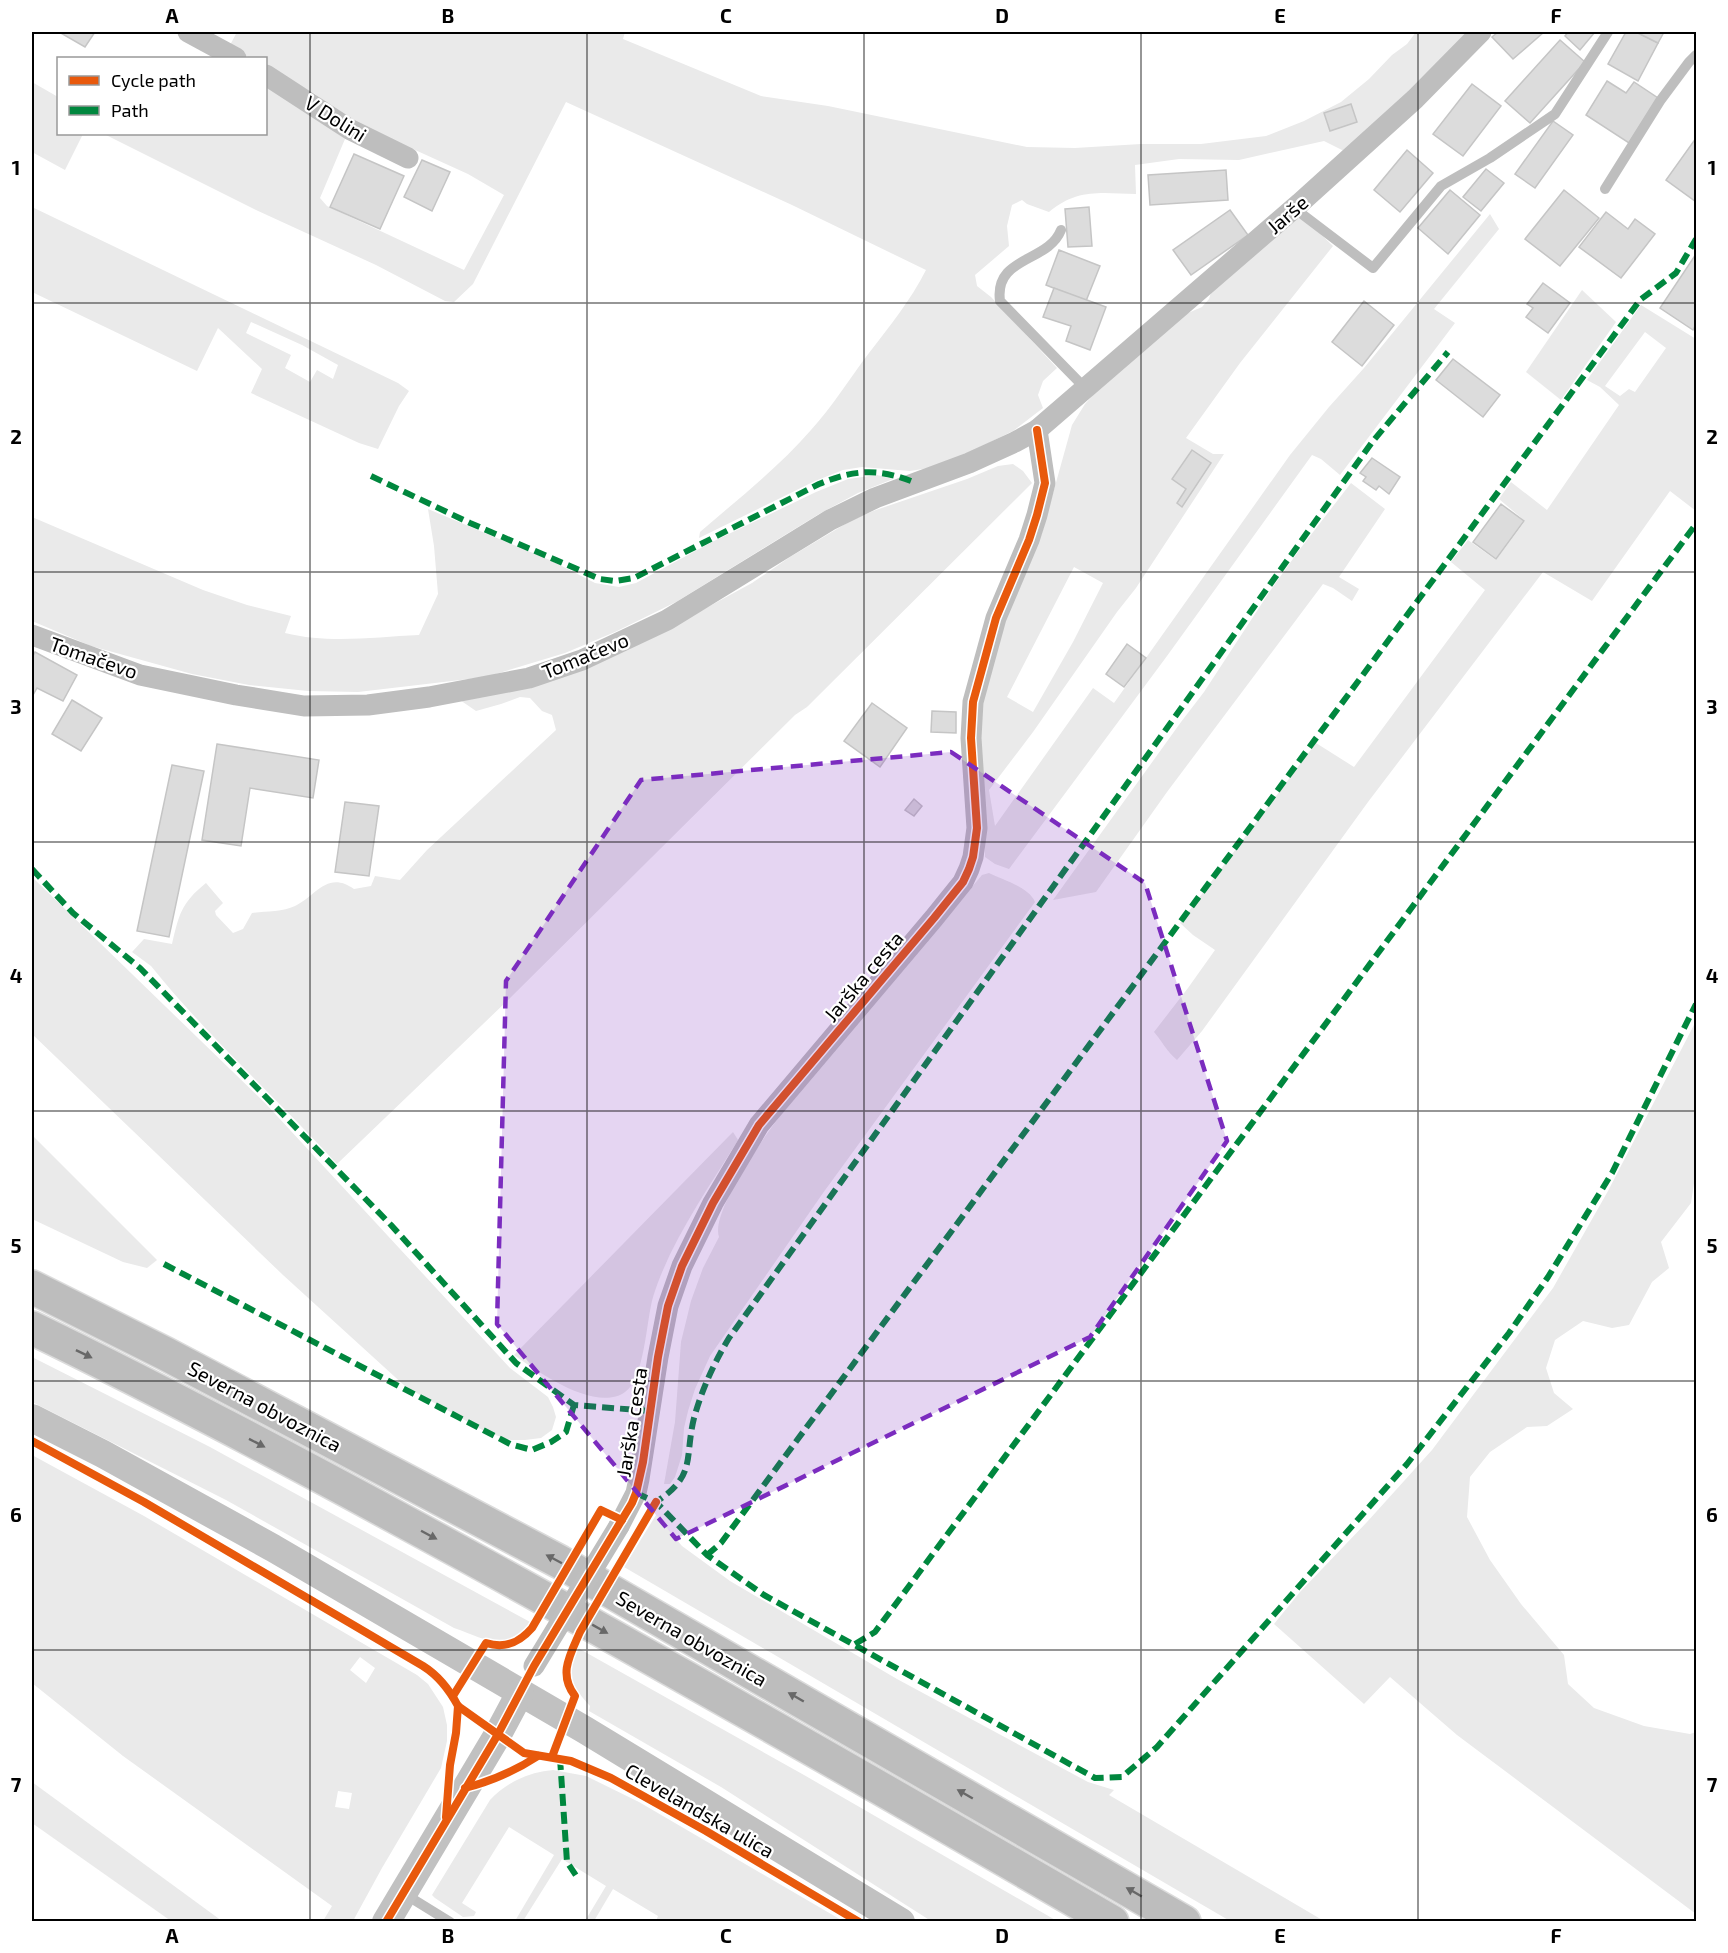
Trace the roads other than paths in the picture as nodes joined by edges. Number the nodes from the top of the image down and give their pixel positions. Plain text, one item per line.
1 (188, 32) edge
2 (1481, 32) edge
3 (1608, 32) edge
4 (1696, 55) edge
5 (234, 57) edge
6 (267, 76) edge
7 (408, 158) dead end
8 (1605, 189) dead end
9 (1294, 208) junction
10 (1061, 230) dead end
11 (1085, 388) junction
12 (1036, 430) junction
13 (32, 635) edge
14 (32, 1287) edge
15 (32, 1328) edge
16 (32, 1418) edge
17 (520, 1693) junction
18 (403, 1893) junction
19 (386, 1922) edge
20 (450, 1922) edge
21 (901, 1922) edge
22 (1112, 1922) edge
23 (1184, 1922) edge

1 - 5 street
2 - 9 street, Jarše
3 - 9 lane
4 - 8 lane
6 - 7 street, V Dolini
9 - 11 street, Jarše
10 - 11 lane
11 - 12 street, Tomačevo
12 - 13 street, Tomačevo
12 - 17 street, Jarška cesta, bridge
23 -> 14 highway, Severna obvoznica
15 -> 22 highway, Severna obvoznica
16 - 17 street, Clevelandska ulica
17 - 18 street, Jarška cesta
17 - 21 street, Clevelandska ulica
18 - 19 street, Jarška cesta
18 - 20 lane

